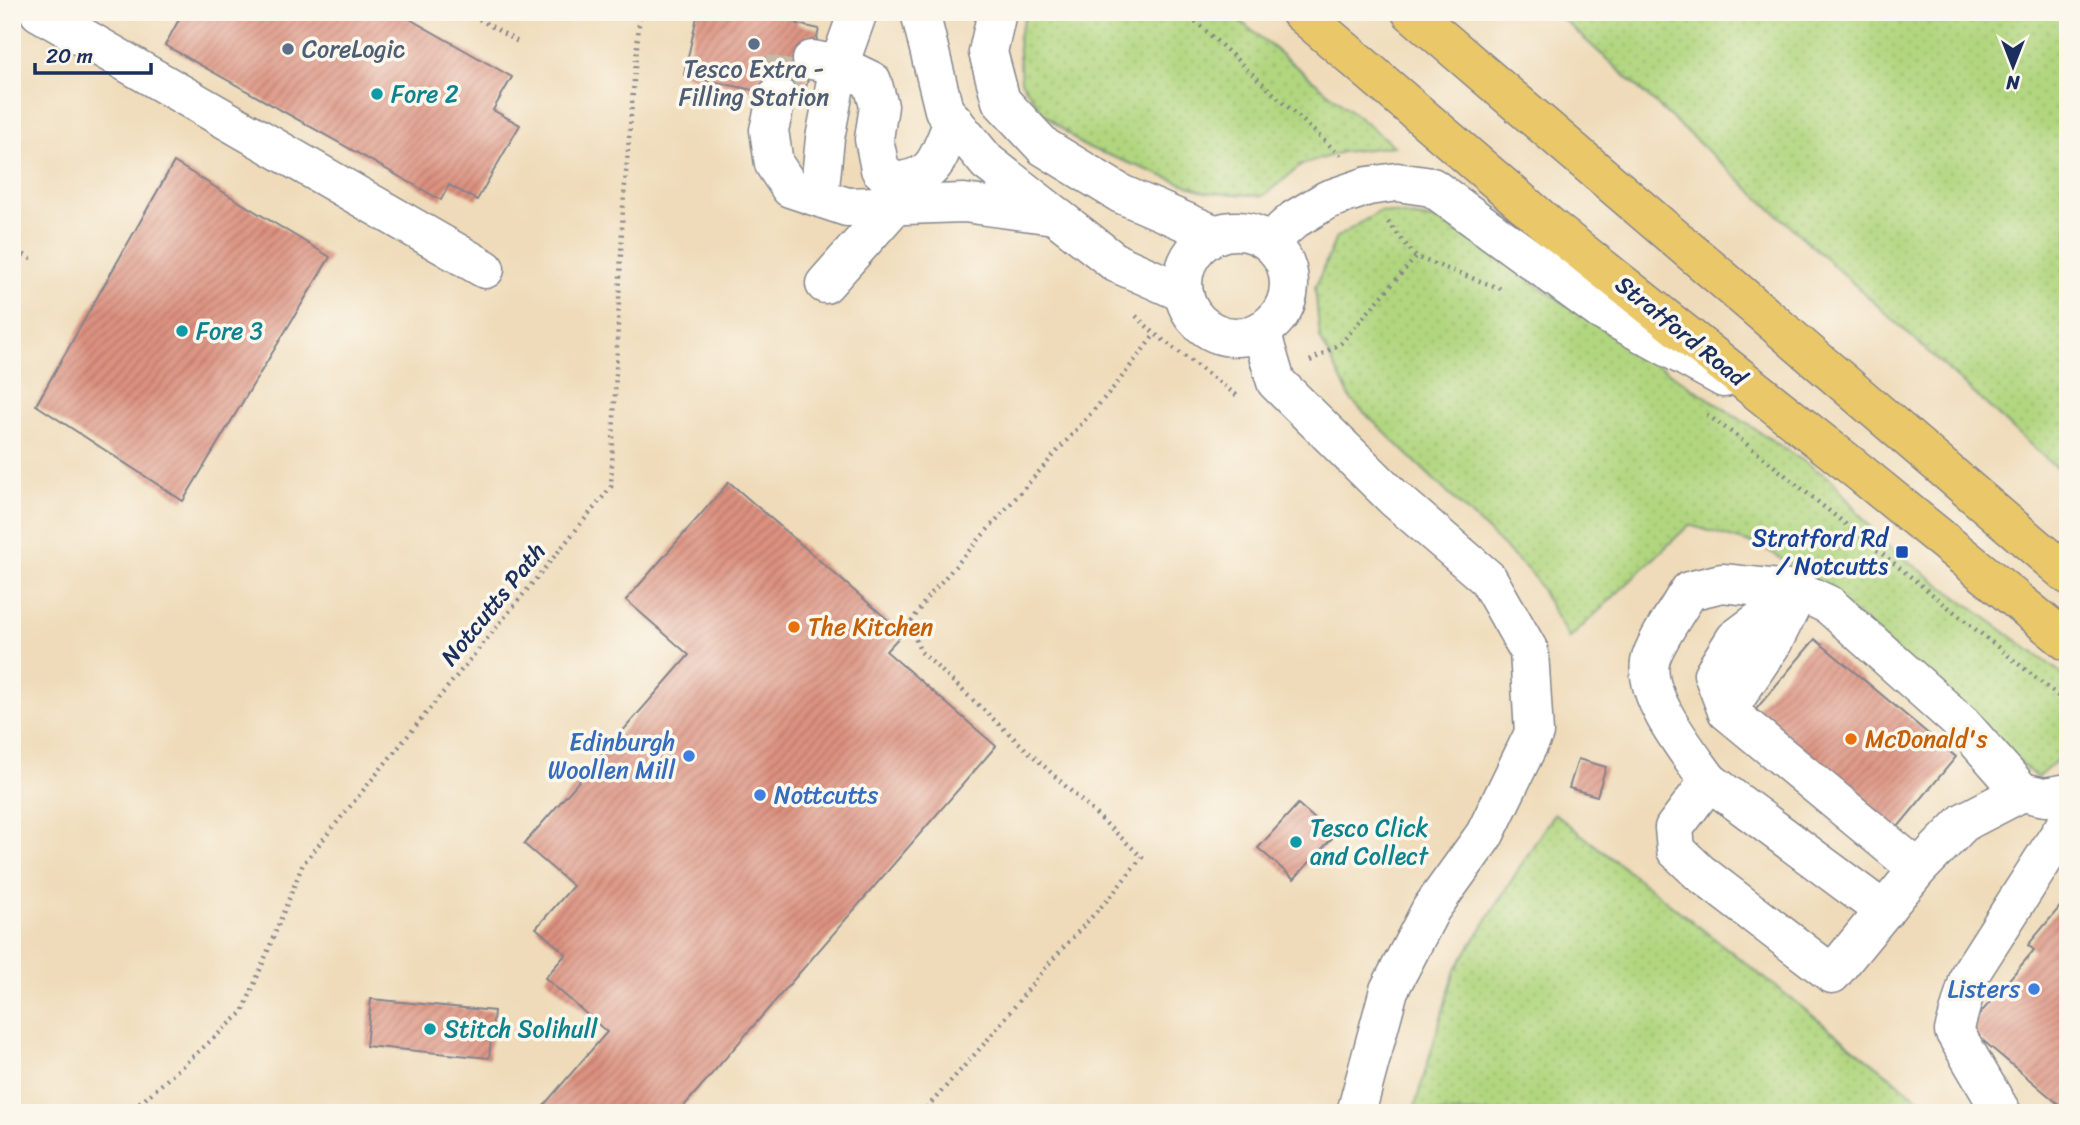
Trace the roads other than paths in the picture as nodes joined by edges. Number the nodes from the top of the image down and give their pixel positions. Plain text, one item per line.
1 (39, 12) edge
2 (859, 12) edge
3 (920, 12) edge
4 (997, 12) edge
5 (1300, 12) edge
6 (1410, 12) edge
7 (826, 62) junction
8 (777, 96) tunnel mouth
9 (954, 121) junction
10 (906, 193) junction
11 (819, 197) junction
12 (1056, 215) junction
13 (1216, 235) junction
14 (1269, 242) junction
15 (485, 269) dead end
16 (825, 284) dead end
17 (1184, 293) junction
18 (1261, 331) junction
19 (1769, 402) junction
20 (2068, 575) edge
21 (1799, 592) junction
22 (2068, 642) edge
23 (1709, 781) junction
24 (2056, 803) edge
25 (1918, 869) junction
26 (1884, 911) junction
27 (1356, 1113) edge
28 (2002, 1113) edge

1 - 15 lane
2 - 7 lane
3 - 9 lane
4 - 13 lane
5 - 19 highway, Stratford Road
6 - 20 highway
7 - 10 lane
7 - 11 lane
8 - 11 lane
9 - 10 lane
9 - 12 lane
10 - 11 lane
10 - 12 lane
10 - 16 lane
12 - 17 lane
13 - 14 lane
13 - 17 lane
14 - 18 lane
14 - 19 lane
17 - 18 lane
18 - 27 lane
19 - 22 highway, Stratford Road
21 - 23 lane
21 - 24 lane
21 - 25 lane
23 - 26 lane
23 - 26 lane
24 - 25 lane
24 - 28 lane
25 - 26 lane

